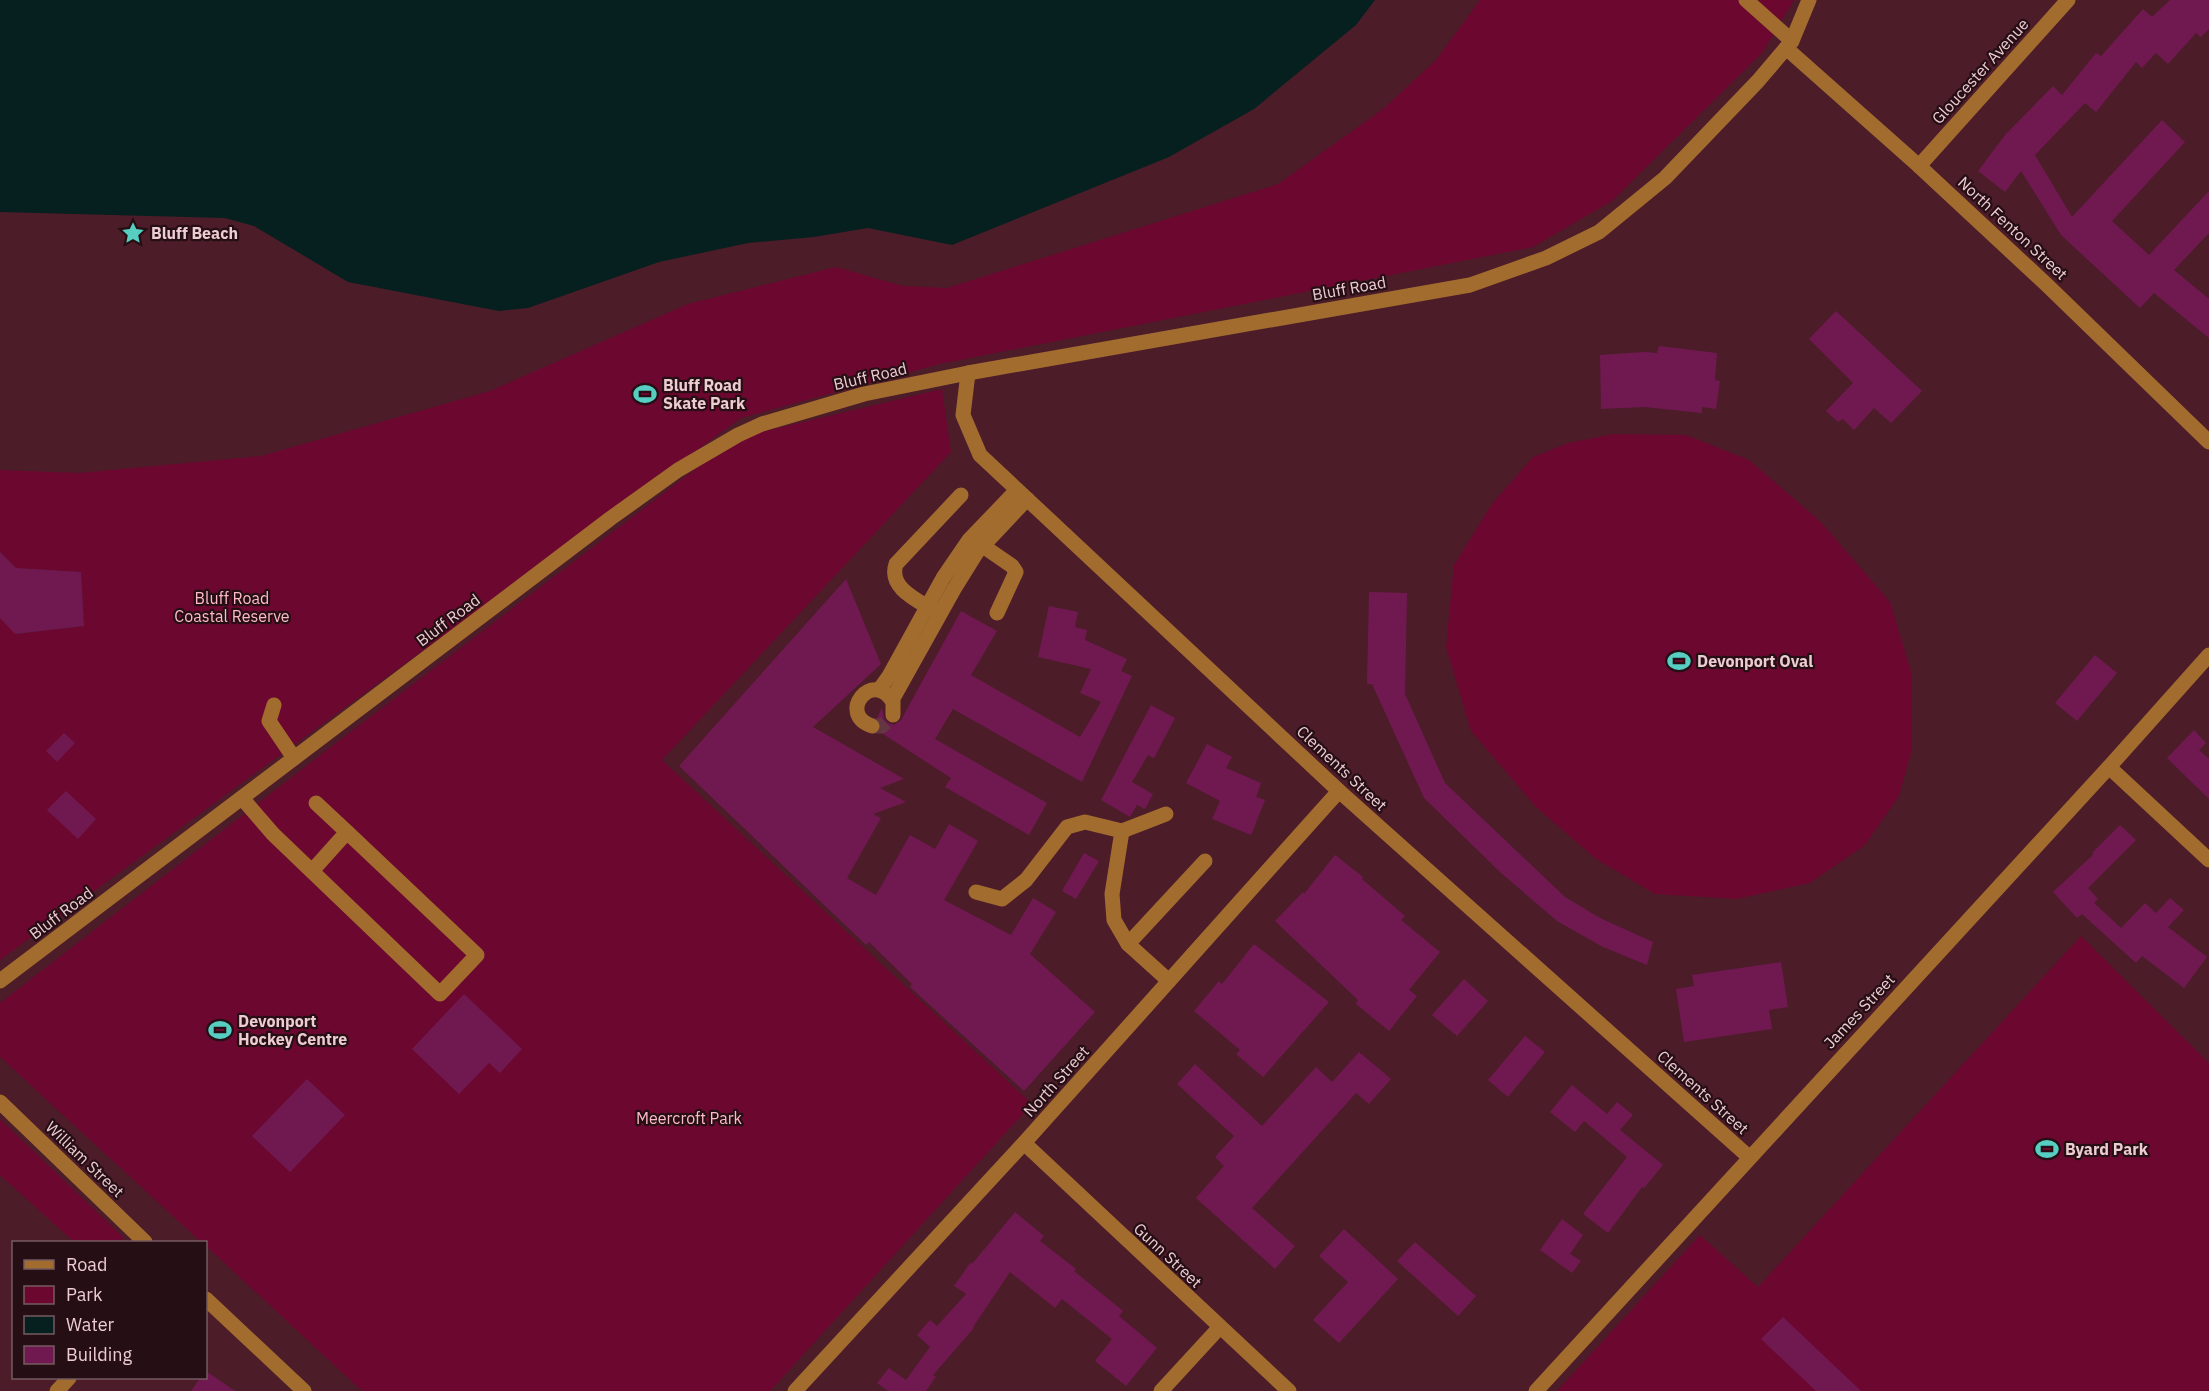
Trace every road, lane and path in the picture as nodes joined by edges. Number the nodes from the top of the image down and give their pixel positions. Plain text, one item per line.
1 (1746, 0) edge
2 (1809, 0) edge
3 (2068, 0) edge
4 (1789, 44) junction
5 (1919, 166) junction
6 (968, 374) junction
7 (2209, 442) edge
8 (961, 495) dead end
9 (1022, 495) junction
10 (983, 546) junction
11 (934, 610) junction
12 (997, 613) dead end
13 (2209, 655) edge
14 (879, 690) junction
15 (274, 705) dead end
16 (872, 726) dead end
17 (294, 758) junction
18 (2109, 767) junction
19 (1339, 791) junction
20 (242, 798) junction
21 (316, 803) dead end
22 (1166, 814) dead end
23 (1122, 831) junction
24 (347, 832) junction
25 (2209, 860) edge
26 (1205, 861) dead end
27 (312, 871) junction
28 (976, 892) dead end
29 (1128, 944) junction
30 (0, 981) edge
31 (1169, 981) junction
32 (0, 1102) edge
33 (1024, 1143) junction
34 (1749, 1157) junction
35 (144, 1241) edge
36 (207, 1300) edge
37 (1219, 1328) junction
38 (67, 1379) edge
39 (57, 1391) edge
40 (304, 1391) edge
41 (795, 1391) edge
42 (1161, 1391) edge
43 (1288, 1391) edge
44 (1536, 1391) edge

1 - 4 street, North Fenton Street
2 - 4 street, Bluff Road
3 - 5 street, Gloucester Avenue
4 - 5 street, North Fenton Street
4 - 6 street, Bluff Road
5 - 7 street, North Fenton Street
6 - 9 street, Clements Street
6 - 17 street, Bluff Road
8 - 11 street
9 - 10 street
9 - 11 street
9 - 19 street, Clements Street
10 - 11 street
10 - 12 street
11 - 14 street
11 - 14 street
13 - 18 street, James Street
14 - 16 street
15 - 17 street
17 - 20 street, Bluff Road
18 - 25 street
18 - 34 street, James Street
19 - 31 street, North Street
19 - 34 street, Clements Street
20 - 27 street
20 - 30 street, Bluff Road
21 - 24 street
22 - 23 street
23 - 28 street
23 - 29 street
24 - 27 street
24 - 27 street
26 - 29 street
29 - 31 street
31 - 33 street, North Street
32 - 35 street, William Street
33 - 37 street, Gunn Street
33 - 41 street, North Street
34 - 44 street, James Street
36 - 40 street
37 - 42 street
37 - 43 street, Gunn Street
38 - 39 street

